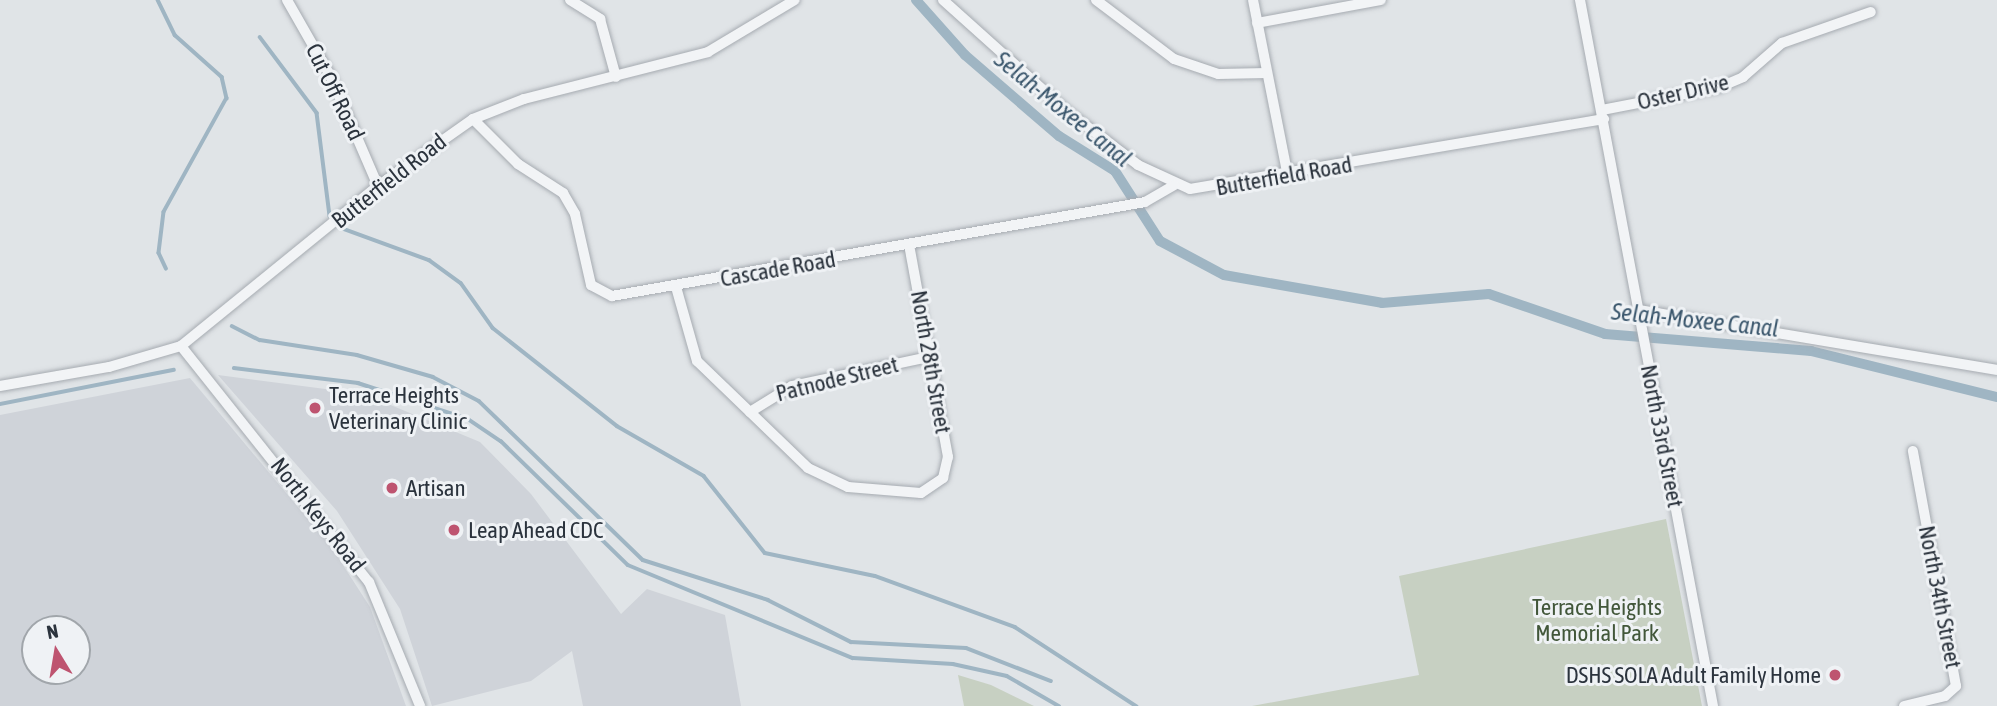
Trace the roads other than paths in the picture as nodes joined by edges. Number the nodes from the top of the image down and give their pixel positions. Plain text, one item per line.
1 (287, 0) edge
2 (570, 0) edge
3 (794, 0) edge
4 (943, 0) edge
5 (1096, 0) edge
6 (1253, 0) edge
7 (1381, 0) edge
8 (1580, 0) edge
9 (1871, 12) dead end
10 (1257, 23) junction
11 (1267, 73) junction
12 (616, 77) junction
13 (1603, 114) junction
14 (473, 119) junction
15 (1288, 177) junction
16 (1175, 185) junction
17 (378, 186) junction
18 (909, 245) junction
19 (676, 287) junction
20 (1639, 310) junction
21 (181, 345) junction
22 (929, 357) junction
23 (1997, 370) edge
24 (0, 386) edge
25 (750, 412) junction
26 (1913, 451) dead end
27 (420, 706) edge
28 (1713, 706) edge
29 (1904, 706) edge

1 - 17 street, Cut Off Road
2 - 12 street
3 - 12 street, Butterfield Road
4 - 16 street, Butterfield Road
5 - 11 street
6 - 10 street
7 - 10 street
8 - 13 street, North 33rd Street
9 - 13 street, Oster Drive
10 - 11 street
11 - 15 street
12 - 14 street, Butterfield Road
13 - 15 street, Butterfield Road
13 - 20 street, North 33rd Street
14 - 17 street, Butterfield Road
14 - 19 street, Cascade Road
15 - 16 street, Butterfield Road
16 - 18 street, Cascade Road
17 - 21 street, Butterfield Road
18 - 19 street, Cascade Road
18 - 22 street, North 28th Street
19 - 25 street
20 - 23 street
20 - 28 street, North 33rd Street
21 - 24 street, Butterfield Road
21 - 27 street, North Keys Road
22 - 25 street, Patnode Street
22 - 25 street, North 28th Street
26 - 29 street, North 34th Street

